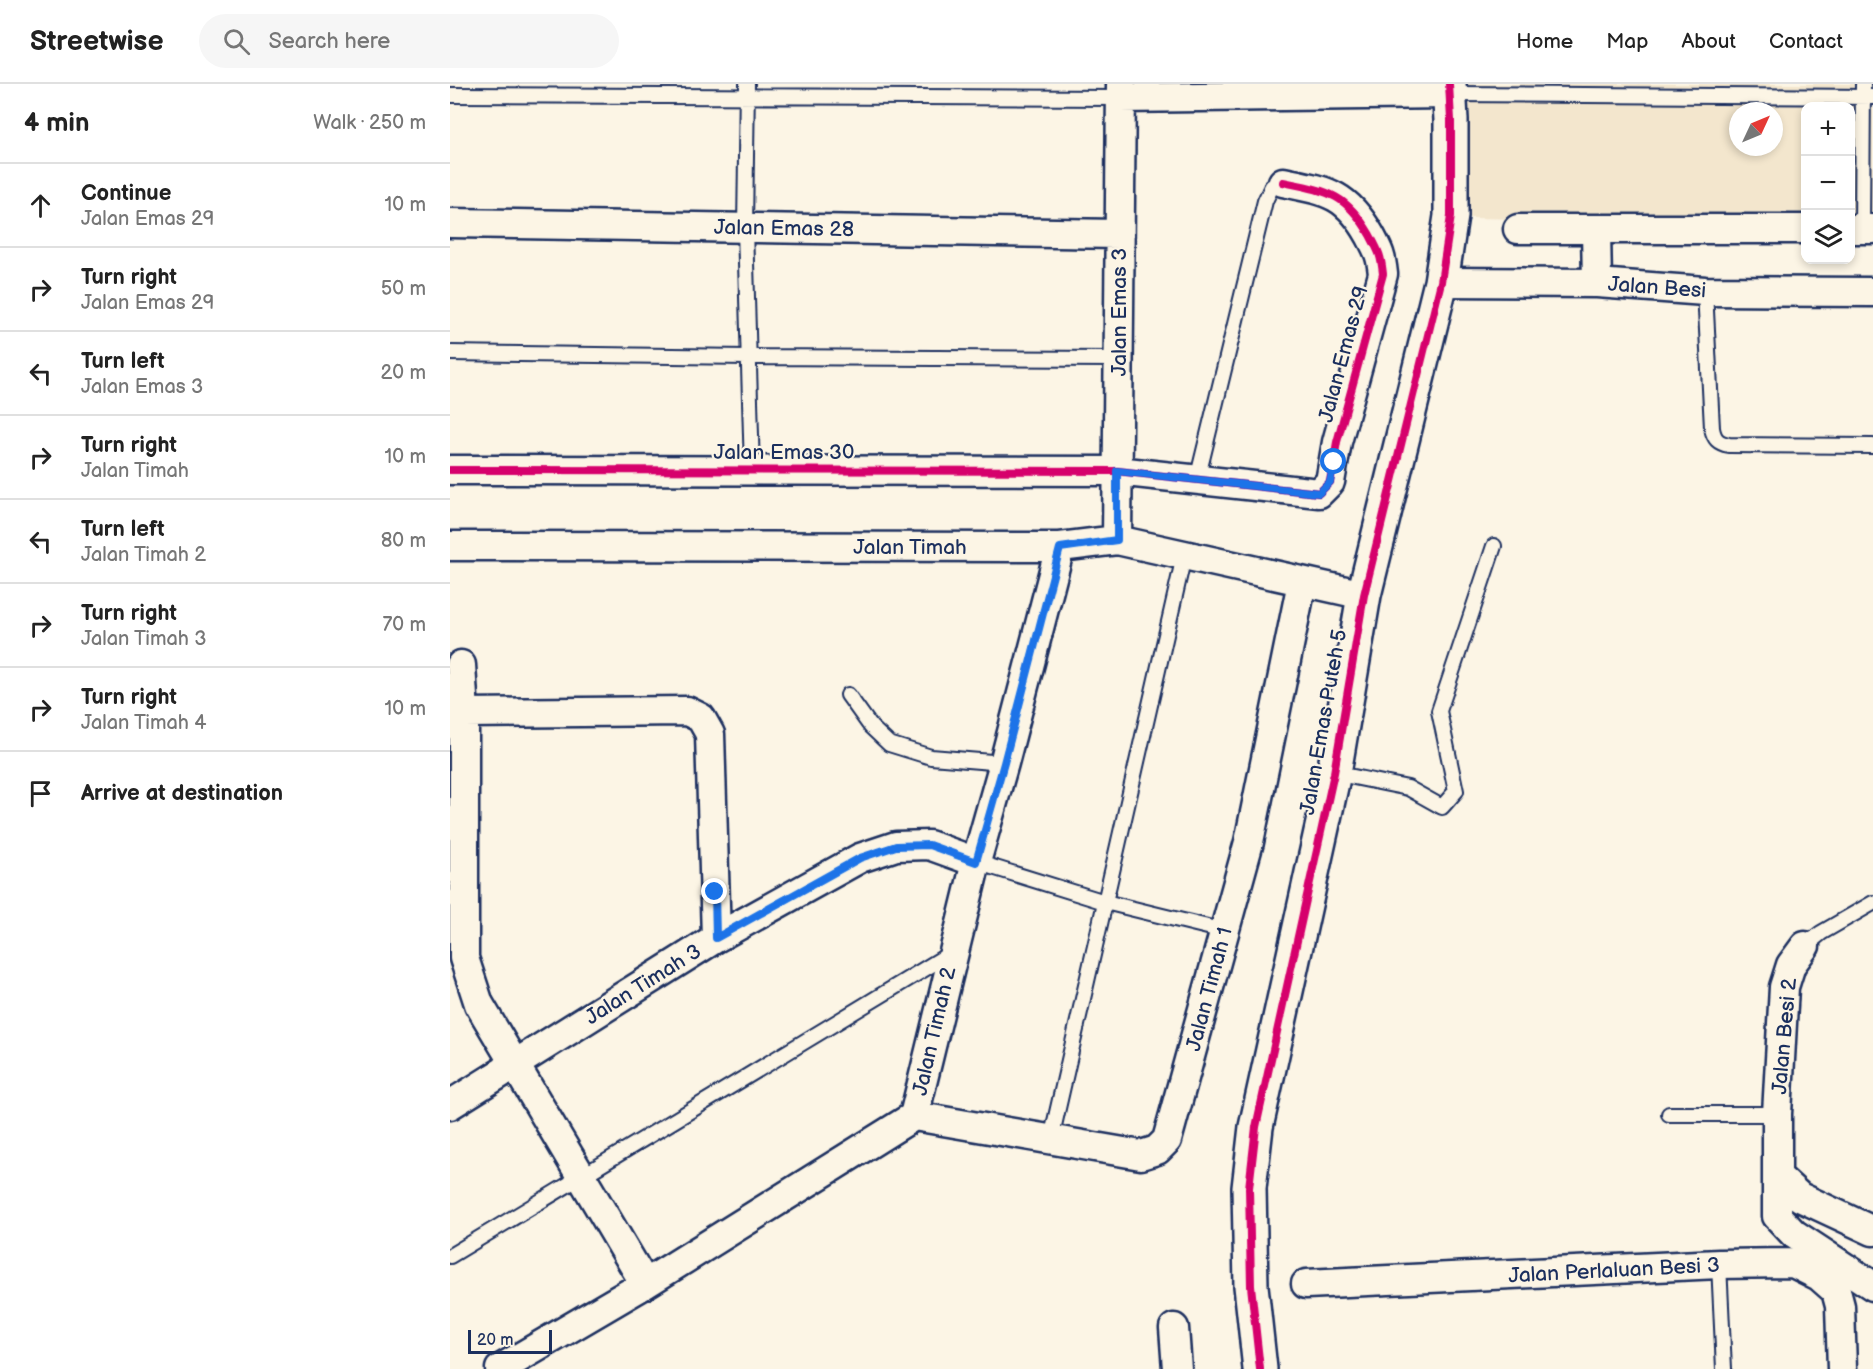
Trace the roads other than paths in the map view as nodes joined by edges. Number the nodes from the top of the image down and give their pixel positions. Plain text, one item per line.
1 (1449, 89) edge
2 (1288, 90) edge
3 (747, 91) edge
4 (1121, 91) edge
5 (1866, 93) edge
6 (450, 95) edge
7 (1283, 182) joint
8 (450, 223) edge
9 (745, 228) junction
10 (1518, 229) dead end
11 (1801, 229) edge
12 (1862, 229) edge
13 (1596, 230) junction
14 (1119, 234) junction
15 (1441, 282) junction
16 (1597, 283) junction
17 (1705, 291) junction
18 (1873, 292) edge
19 (450, 353) edge
20 (748, 357) junction
21 (1119, 359) junction
22 (1873, 446) edge
23 (450, 470) edge
24 (752, 470) junction
25 (1117, 471) junction
26 (1197, 480) junction
27 (1117, 540) junction
28 (450, 546) edge
29 (1494, 546) dead end
30 (1060, 548) junction
31 (1184, 556) junction
32 (1302, 582) junction
33 (1364, 595) junction
34 (461, 664) dead end
35 (848, 695) dead end
36 (464, 714) junction
37 (1004, 763) junction
38 (1334, 772) junction
39 (976, 862) junction
40 (1106, 902) junction
41 (1873, 903) edge
42 (1224, 931) junction
43 (716, 938) junction
44 (1805, 946) joint
45 (953, 952) junction
46 (515, 1064) junction
47 (450, 1105) edge
48 (1669, 1114) dead end
49 (1777, 1114) junction
50 (914, 1116) junction
51 (1051, 1139) junction
52 (1777, 1176) junction
53 (582, 1177) junction
54 (1873, 1231) edge
55 (450, 1256) edge
56 (1719, 1264) junction
57 (645, 1284) junction
58 (1306, 1284) dead end
59 (1873, 1286) edge
60 (1174, 1328) dead end
61 (500, 1369) edge
62 (1177, 1369) edge
63 (1260, 1369) edge
64 (1724, 1369) edge
65 (1842, 1369) edge

1 - 2 street
1 - 5 lane
1 - 15 street, Jalan Emas Puteh 5
2 - 4 street
3 - 4 lane
3 - 6 lane
3 - 9 lane
4 - 14 street, Jalan Emas 3
5 - 12 lane
7 - 26 lane
7 - 26 street, Jalan Emas 29
8 - 9 street, Jalan Emas 28
9 - 14 street, Jalan Emas 28
9 - 20 lane
10 - 13 street
11 - 13 street
13 - 16 street
14 - 21 street, Jalan Emas 3
15 - 16 street, Jalan Besi
15 - 33 street, Jalan Emas Puteh 5
16 - 17 street, Jalan Besi
17 - 18 street, Jalan Besi
17 - 22 lane
19 - 20 lane
20 - 21 lane
20 - 24 lane
21 - 25 street, Jalan Emas 3
23 - 24 street, Jalan Emas 30
24 - 25 street, Jalan Emas 30
25 - 26 street, Jalan Emas 29
25 - 27 street, Jalan Emas 3
27 - 30 street, Jalan Timah
27 - 31 street, Jalan Timah
28 - 30 street, Jalan Timah
29 - 38 lane
30 - 37 street, Jalan Timah 2
31 - 32 street, Jalan Timah
31 - 40 lane
32 - 33 street, Jalan Timah
32 - 42 street, Jalan Timah 1
33 - 38 street, Jalan Emas Puteh 5
34 - 36 street
35 - 37 lane
36 - 43 street
36 - 46 street
37 - 39 street, Jalan Timah 2
38 - 63 street, Jalan Emas Puteh 5
39 - 40 lane
39 - 43 street, Jalan Timah 3
39 - 45 street, Jalan Timah 2
40 - 42 lane
40 - 51 lane
41 - 44 lane, Jalan Besi 2
42 - 51 street, Jalan Timah 1
43 - 46 street, Jalan Timah 3
44 - 49 street, Jalan Besi 2
45 - 50 street, Jalan Timah 2
45 - 53 lane
46 - 47 street, Jalan Timah 3
46 - 53 street
48 - 49 lane
49 - 52 street, Jalan Besi 2
50 - 51 street, Jalan Timah 1
50 - 57 street, Jalan Timah 2
52 - 54 street
52 - 59 street, Jalan Besi 2
53 - 55 lane
53 - 57 street
56 - 58 street, Jalan Perlaluan Besi 3
56 - 64 lane
56 - 65 street, Jalan Perlaluan Besi 3
57 - 61 street, Jalan Timah 2
60 - 62 street

